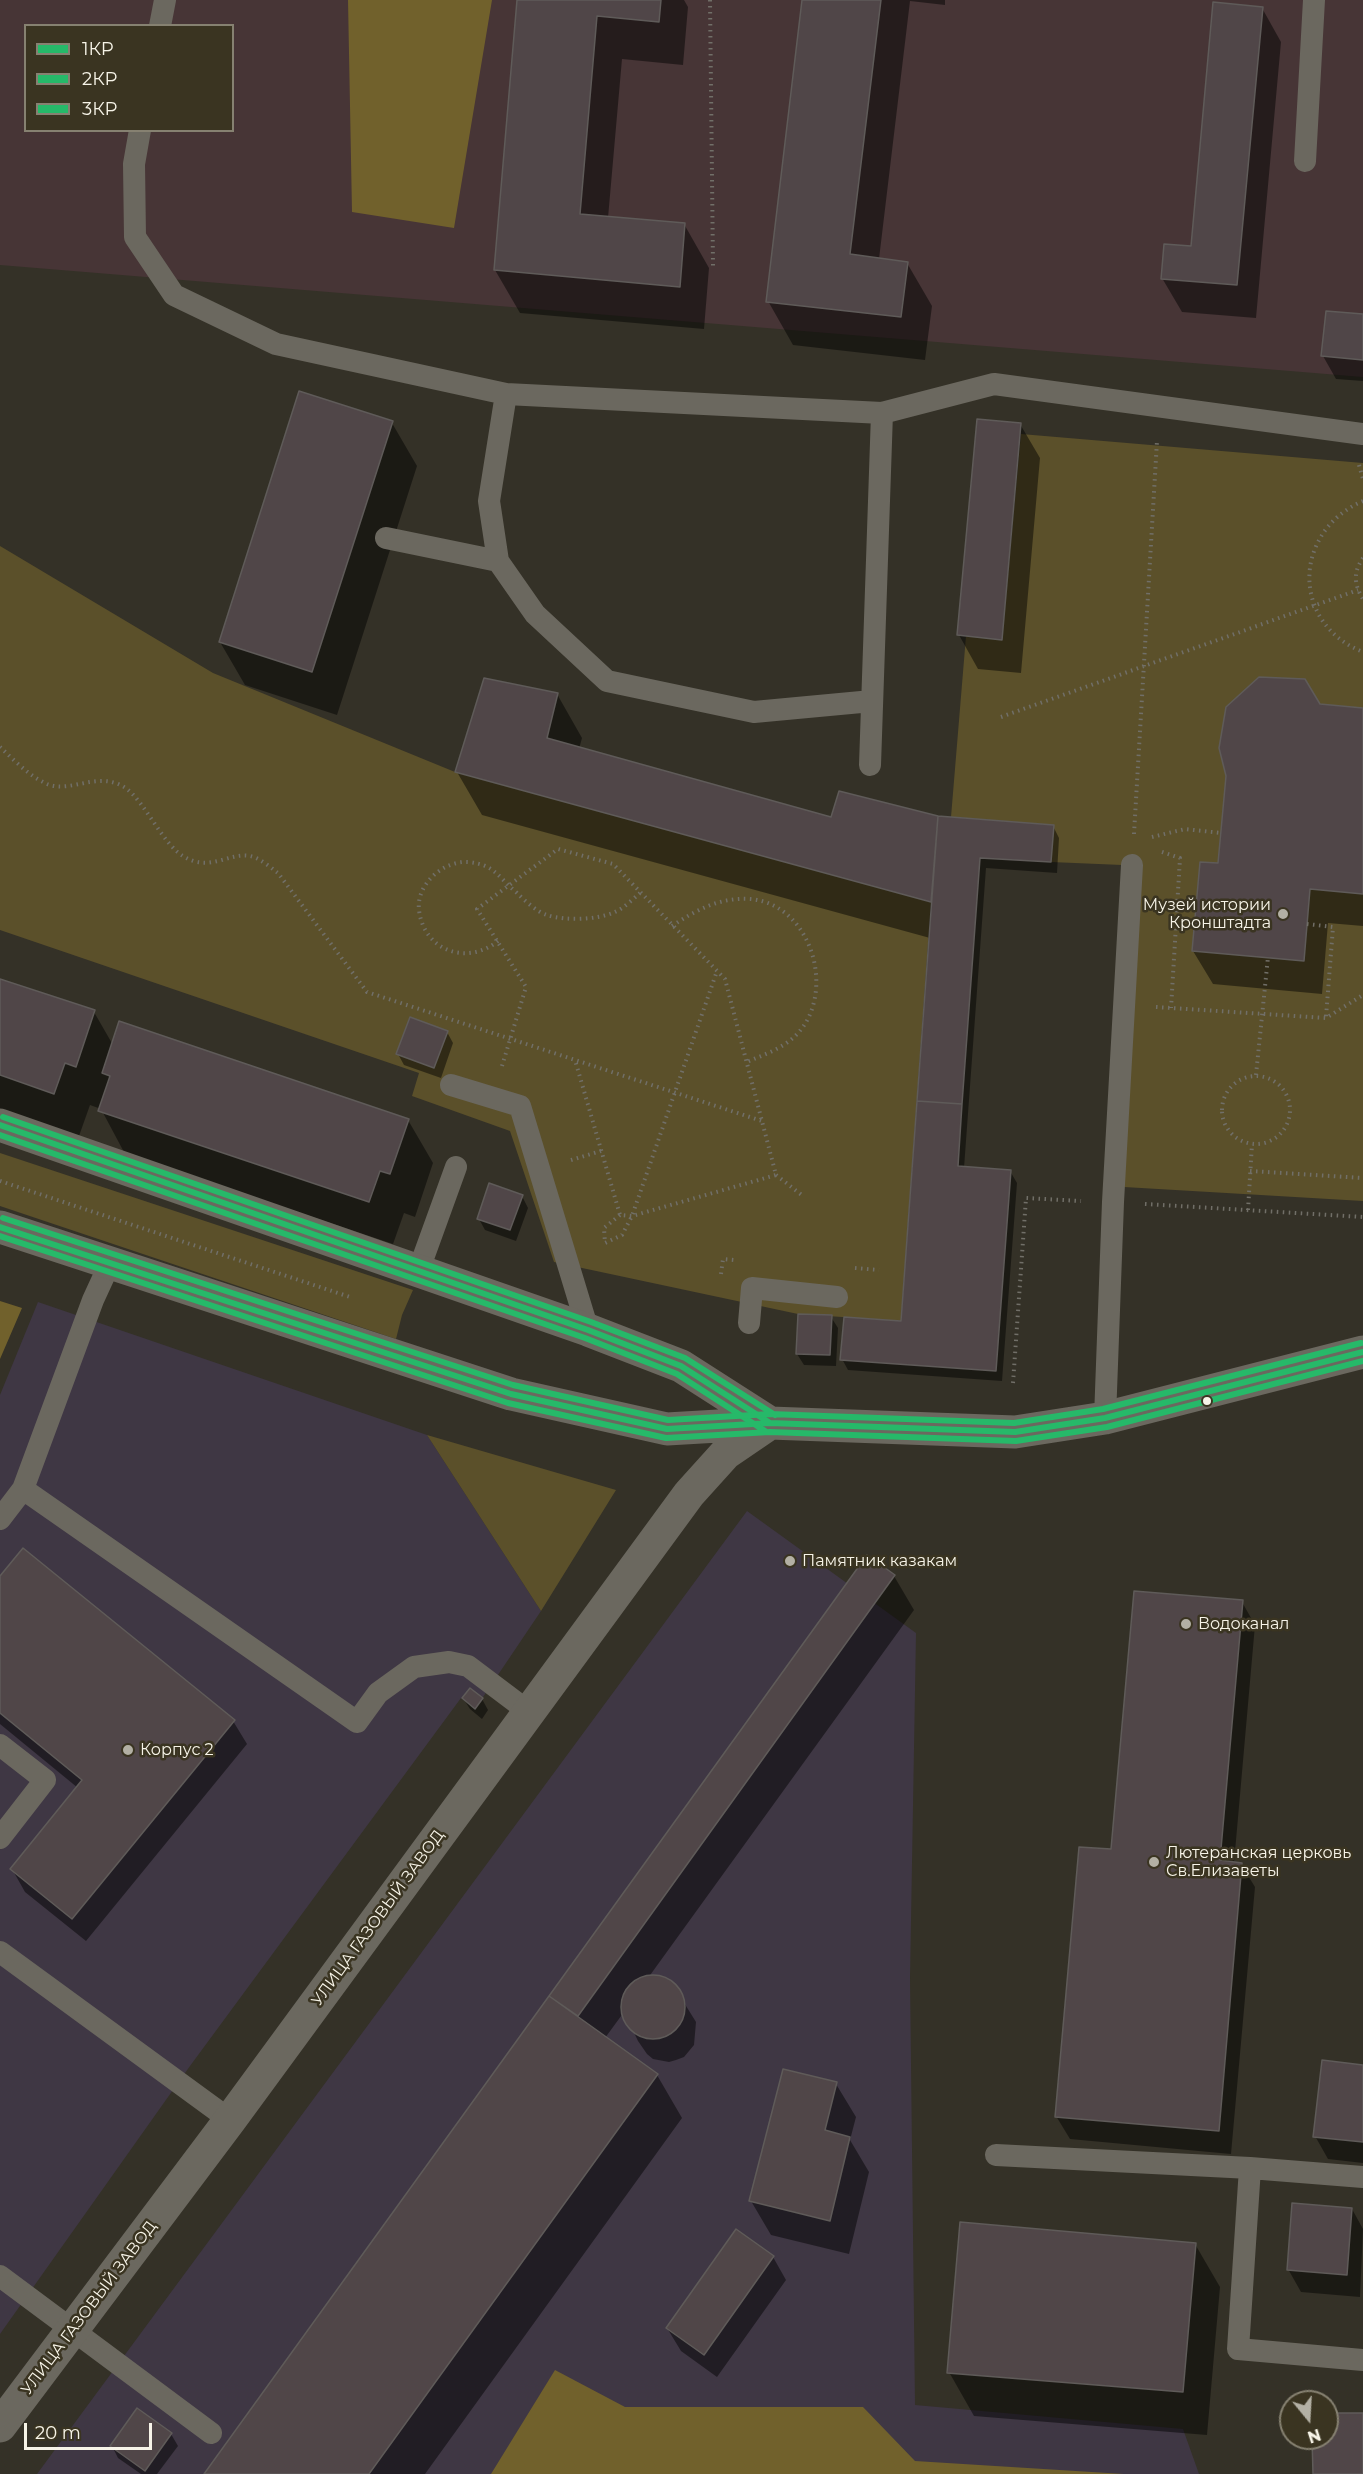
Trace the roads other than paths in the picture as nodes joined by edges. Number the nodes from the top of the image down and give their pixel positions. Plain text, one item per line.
1 (165, 0) edge
2 (1314, 0) edge
3 (160, 24) edge
4 (140, 132) edge
5 (1305, 162) dead end
6 (506, 394) junction
7 (882, 413) junction
8 (1363, 434) edge
9 (386, 538) dead end
10 (498, 561) junction
11 (872, 700) junction
12 (870, 765) dead end
13 (1132, 865) road end
14 (451, 1085) dead end
15 (0, 1125) edge
16 (456, 1167) dead end
17 (0, 1227) edge
18 (110, 1263) junction
19 (418, 1272) junction
20 (837, 1297) dead end
21 (749, 1323) dead end
22 (588, 1330) junction
23 (1363, 1352) edge
24 (1105, 1418) junction
25 (770, 1423) junction
26 (23, 1489) junction
27 (0, 1519) edge
28 (529, 1712) junction
29 (0, 1745) edge
30 (0, 1838) edge
31 (0, 1952) edge
32 (230, 2120) junction
33 (996, 2155) dead end
34 (1250, 2168) junction
35 (1363, 2177) edge
36 (0, 2276) edge
37 (72, 2331) junction
38 (1363, 2360) edge
39 (0, 2426) edge
40 (211, 2433) dead end

1 - 3 lane
2 - 5 lane
4 - 6 lane
6 - 7 lane
6 - 10 lane
7 - 8 lane
7 - 11 lane
9 - 10 lane
10 - 11 lane
11 - 12 lane
13 - 24 lane
14 - 22 lane
15 - 19 street
16 - 19 lane
17 - 18 street
18 - 25 street
18 - 26 lane
19 - 22 street
20 - 21 lane
22 - 25 street
23 - 24 street
24 - 25 street
25 - 28 street, УЛИЦА ГАЗОВЫЙ ЗАВОД
26 - 27 lane
26 - 28 lane
28 - 32 street, УЛИЦА ГАЗОВЫЙ ЗАВОД
29 - 30 lane
31 - 32 lane
32 - 37 street, УЛИЦА ГАЗОВЫЙ ЗАВОД
33 - 34 lane
34 - 35 lane
34 - 38 lane
36 - 37 lane
37 - 39 street, УЛИЦА ГАЗОВЫЙ ЗАВОД
37 - 40 lane

